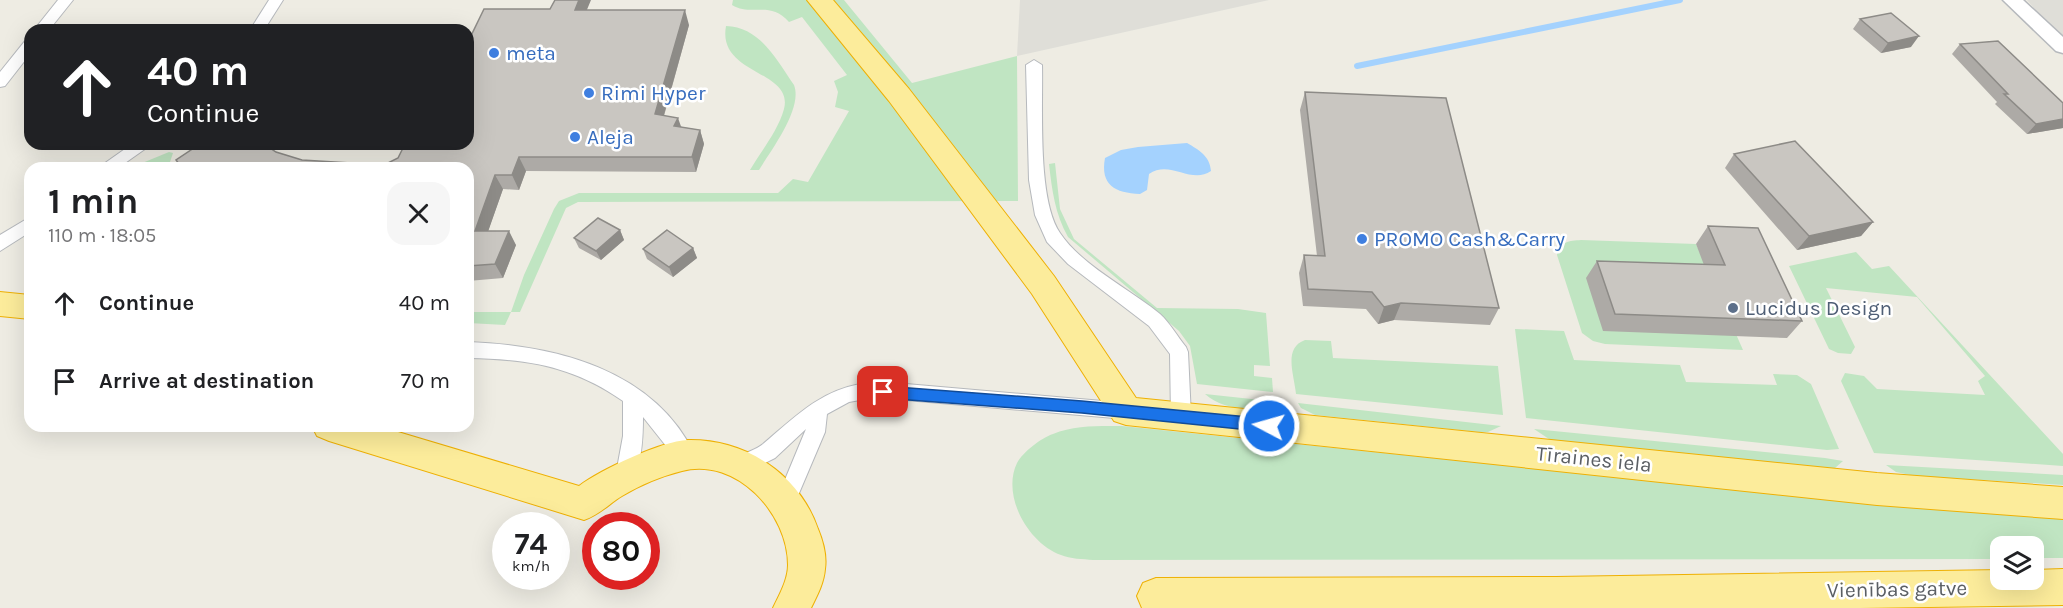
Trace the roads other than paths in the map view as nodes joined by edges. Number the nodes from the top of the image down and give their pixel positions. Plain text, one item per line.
1 (66, 0) edge
2 (276, 0) edge
3 (819, 0) edge
4 (2012, 0) edge
5 (46, 24) edge
6 (261, 24) edge
7 (2063, 47) edge
8 (24, 52) edge
9 (1034, 65) dead end
10 (0, 82) edge
11 (134, 150) edge
12 (116, 162) edge
13 (24, 227) edge
14 (0, 244) edge
15 (0, 304) edge
16 (24, 306) edge
17 (474, 350) edge
18 (633, 399) junction
19 (818, 410) junction
20 (1126, 411) junction
21 (1181, 417) junction
22 (349, 432) edge
23 (685, 455) junction
24 (743, 465) junction
25 (626, 474) junction
26 (787, 499) junction
27 (2063, 503) edge
28 (2063, 587) edge
29 (1156, 596) dead end
30 (792, 608) edge

1 - 5 street
2 - 6 street
3 - 20 highway
4 - 7 street
8 - 10 street
9 - 21 street
11 - 12 street
13 - 14 street
15 - 16 highway
17 - 18 street
18 - 23 street
18 - 25 street
19 - 20 street
19 - 24 street
19 - 26 street
20 - 21 highway, Tīraines iela
21 - 27 highway, Tīraines iela
22 - 25 highway
23 - 24 highway
23 - 25 highway
24 - 26 highway
26 - 30 highway
28 - 29 highway, Vienības gatve

